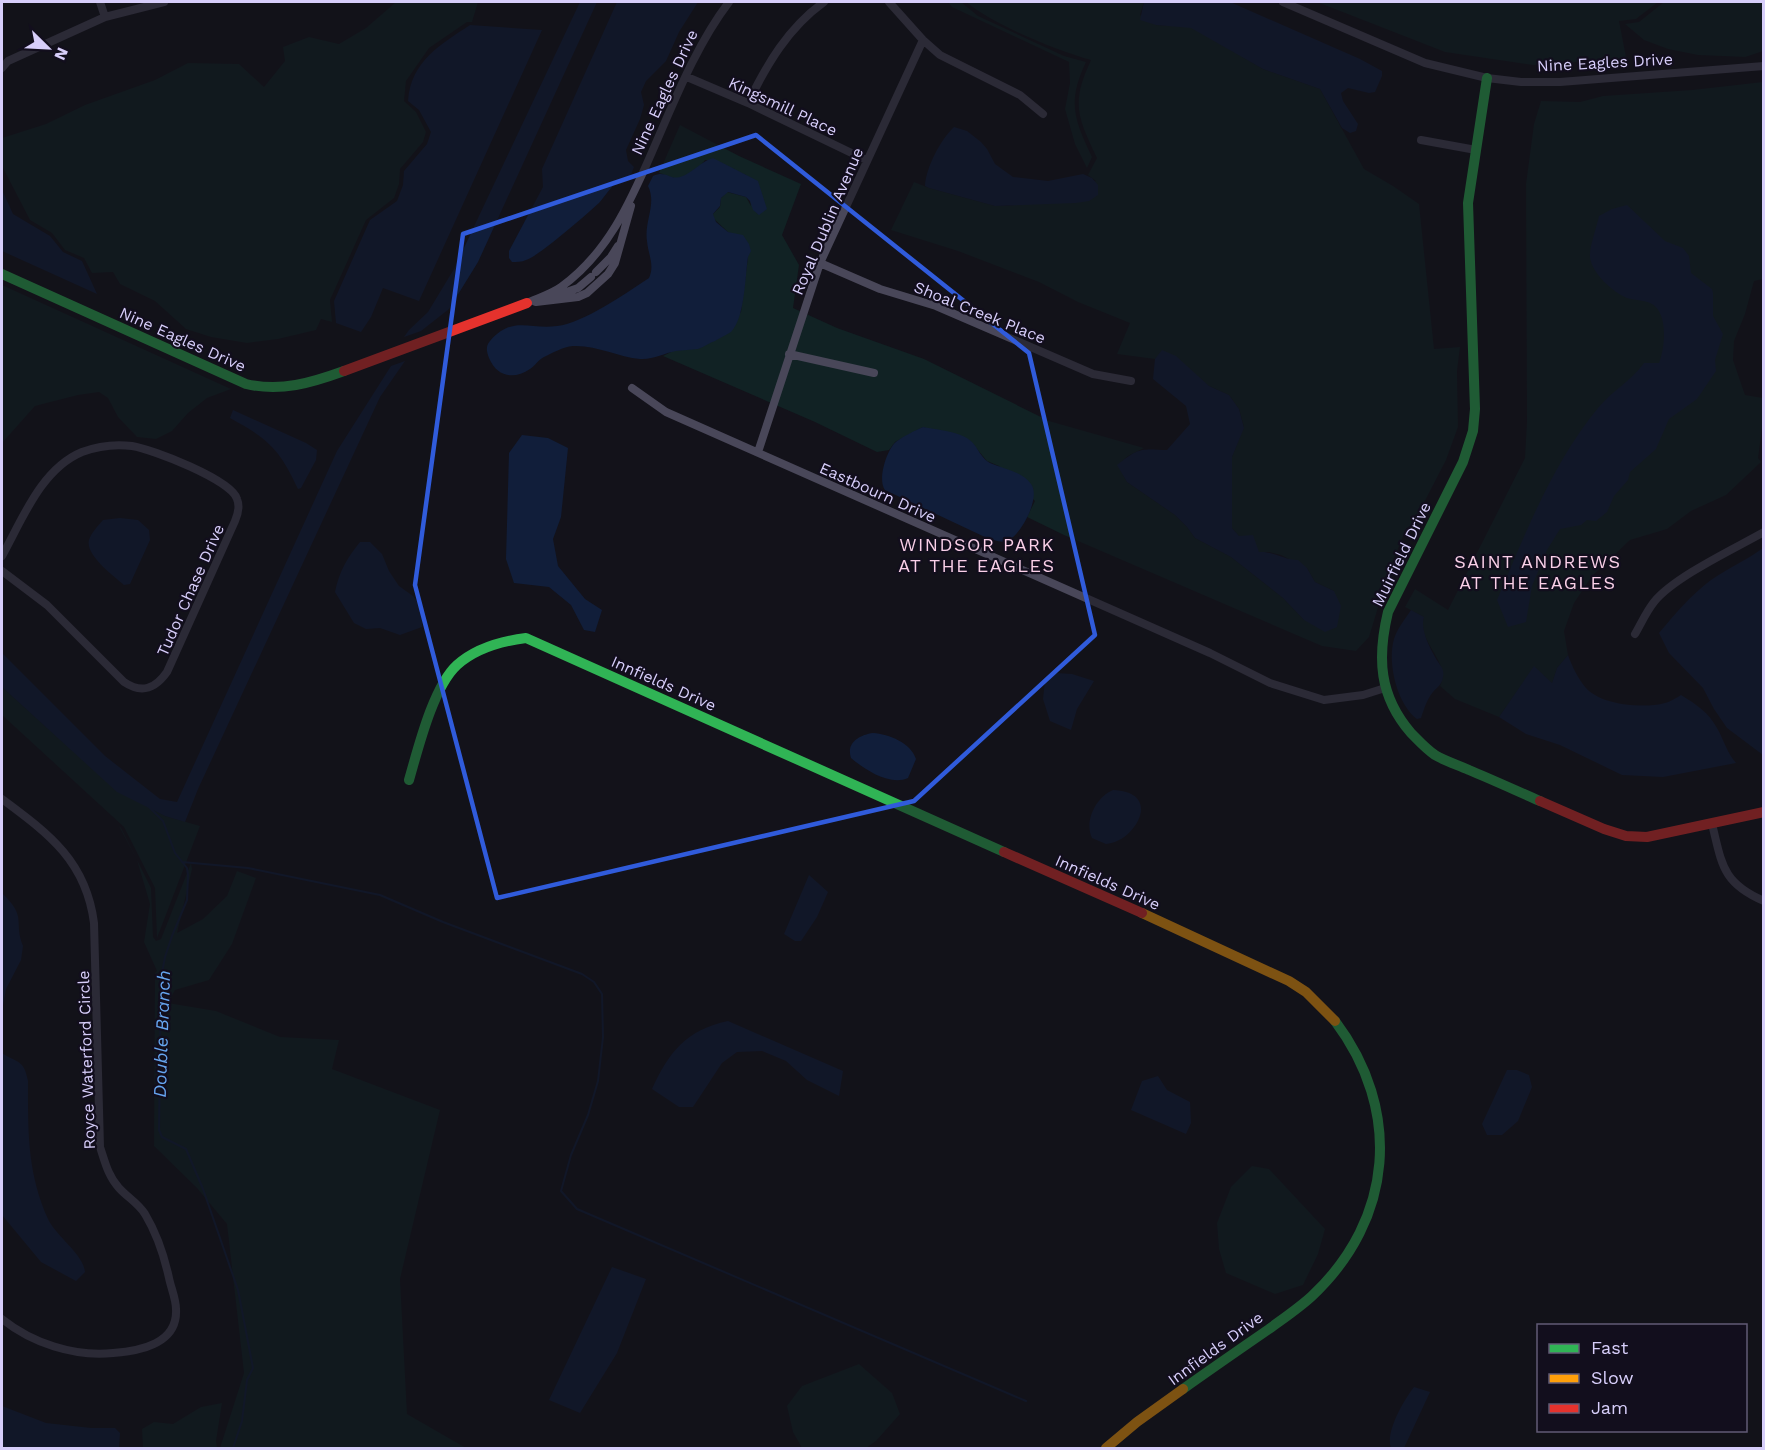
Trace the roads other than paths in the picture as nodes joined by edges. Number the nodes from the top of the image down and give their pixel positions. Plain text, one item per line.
1 (100, 2) edge
2 (164, 2) edge
3 (729, 2) edge
4 (824, 2) edge
5 (890, 2) edge
6 (1283, 2) edge
7 (105, 17) junction
8 (923, 40) junction
9 (5, 60) edge
10 (1764, 66) edge
11 (2, 68) edge
12 (687, 77) junction
13 (1487, 78) junction
14 (748, 103) junction
15 (1043, 114) dead end
16 (1421, 140) dead end
17 (1476, 150) junction
18 (866, 160) junction
19 (632, 198) junction
20 (622, 240) junction
21 (820, 263) junction
22 (2, 274) edge
23 (527, 303) junction
24 (789, 354) junction
25 (874, 373) dead end
26 (1131, 381) dead end
27 (632, 388) dead end
28 (758, 452) junction
29 (1764, 532) edge
30 (2, 556) edge
31 (2, 571) edge
32 (1635, 634) dead end
33 (1385, 688) junction
34 (409, 780) dead end
35 (2, 799) edge
36 (1764, 812) edge
37 (1712, 824) junction
38 (1764, 901) edge
39 (2, 1319) edge
40 (1106, 1449) edge

1 - 7 street
2 - 7 street
3 - 12 street, Nine Eagles Drive
4 - 14 street
5 - 8 street
6 - 13 street, Nine Eagles Drive
7 - 9 street
8 - 15 street
8 - 18 street, Royal Dublin Avenue
9 - 11 street
10 - 13 street, Nine Eagles Drive
12 - 14 street, Kingsmill Place
12 - 19 street, Nine Eagles Drive
13 - 17 street, Muirfield Drive
14 - 18 street, Kingsmill Place
16 - 17 street
17 - 33 street, Muirfield Drive
18 - 21 street, Royal Dublin Avenue
19 - 20 street, Nine Eagles Drive
19 - 23 street, Nine Eagles Drive
20 - 23 street, Nine Eagles Drive
20 - 23 street, Nine Eagles Drive
21 - 24 street, Royal Dublin Avenue
21 - 26 street, Shoal Creek Place
22 - 23 street, Nine Eagles Drive
24 - 25 street
24 - 28 street, Royal Dublin Avenue
27 - 28 street, Eastbourn Drive
28 - 33 street, Eastbourn Drive
29 - 32 street
30 - 31 street, Tudor Chase Drive
33 - 37 street, Muirfield Drive
34 - 40 street, Innfields Drive
35 - 39 street, Royce Waterford Circle
36 - 37 street, Muirfield Drive
37 - 38 street

